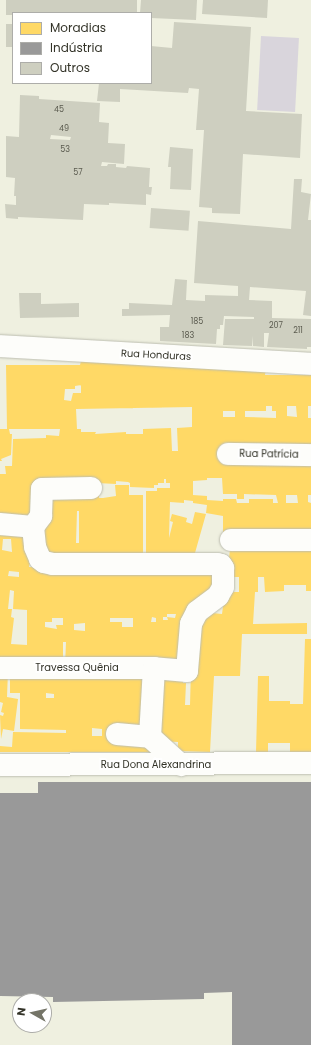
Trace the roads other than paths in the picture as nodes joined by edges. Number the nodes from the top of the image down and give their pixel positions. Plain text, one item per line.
1 (0, 346) edge
2 (311, 364) edge
3 (228, 454) dead end
4 (311, 455) edge
5 (91, 488) dead end
6 (0, 524) edge
7 (33, 527) junction
8 (231, 540) dead end
9 (311, 540) edge
10 (0, 668) edge
11 (154, 668) junction
12 (117, 734) dead end
13 (150, 737) junction
14 (311, 763) edge
15 (0, 765) edge
16 (180, 765) junction

1 - 2 street, Rua Honduras
3 - 4 street, Rua Patrícia
5 - 7 street
6 - 7 street
7 - 11 street, Travessa Quênia
8 - 9 street
10 - 11 street, Travessa Quênia
11 - 13 street
12 - 13 street
13 - 16 street
14 - 16 street, Rua Dona Alexandrina
15 - 16 street, Rua Dona Alexandrina

